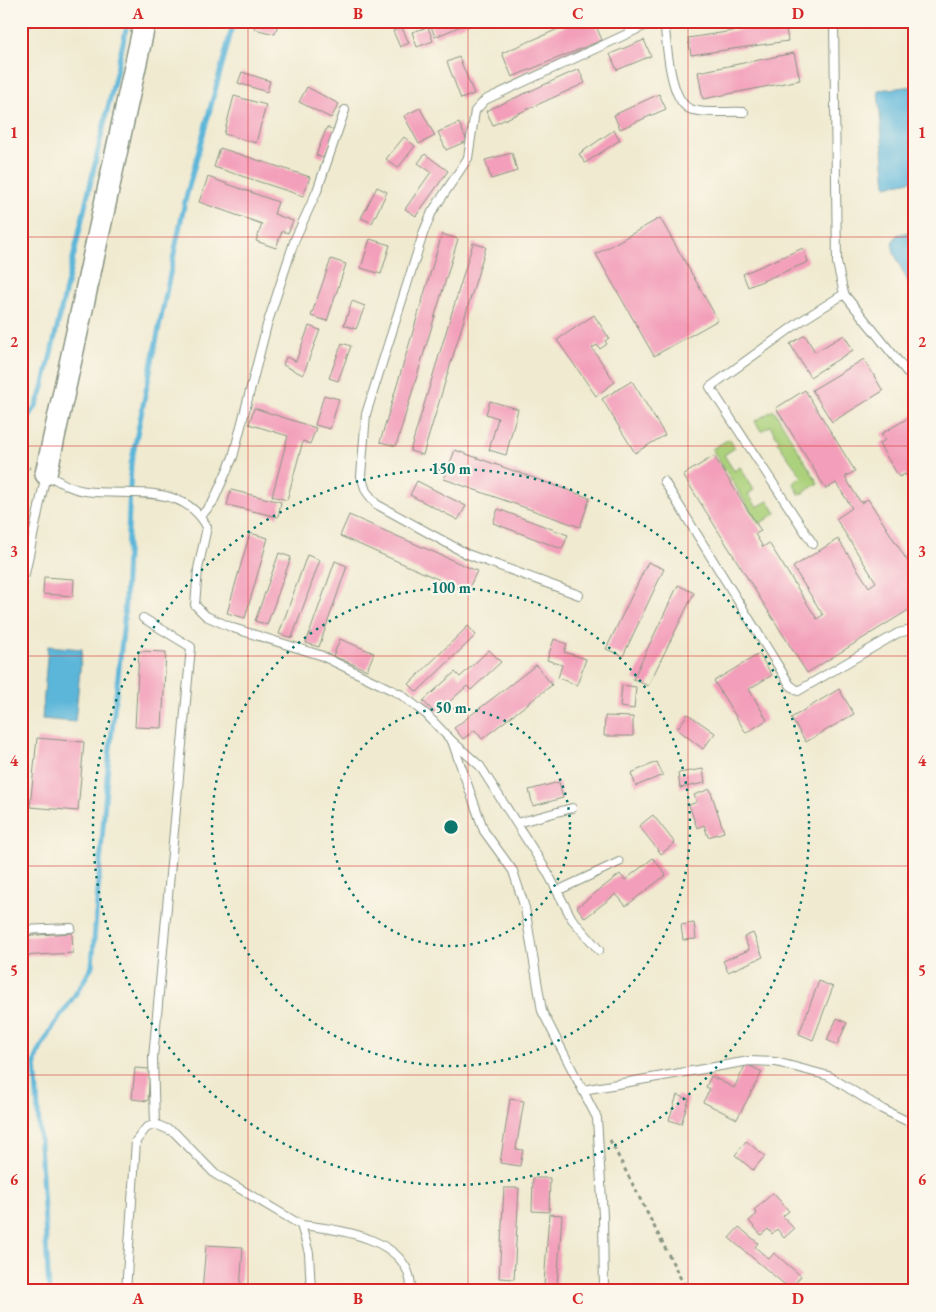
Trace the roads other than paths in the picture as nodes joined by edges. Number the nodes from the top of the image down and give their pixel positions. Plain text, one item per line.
1 (145, 21) edge
2 (655, 21) edge
3 (664, 21) edge
4 (834, 21) edge
5 (345, 110) dead end
6 (744, 112) dead end
7 (844, 294) junction
8 (915, 382) edge
9 (46, 474) junction
10 (664, 481) dead end
11 (201, 516) junction
12 (813, 544) dead end
13 (21, 593) edge
14 (579, 596) dead end
15 (143, 618) dead end
16 (915, 629) edge
17 (452, 741) junction
18 (572, 808) dead end
19 (517, 823) junction
20 (619, 862) dead end
21 (557, 891) junction
22 (71, 928) dead end
23 (21, 930) edge
24 (599, 950) dead end
25 (583, 1090) junction
26 (155, 1124) junction
27 (915, 1125) edge
28 (301, 1225) junction
29 (126, 1291) edge
30 (311, 1291) edge
31 (411, 1291) edge
32 (604, 1291) edge

1 - 9 main road
2 - 14 lane
3 - 6 lane
4 - 7 lane
5 - 11 lane
7 - 8 lane
7 - 12 lane
9 - 11 lane
9 - 13 lane
10 - 16 lane
11 - 17 lane
15 - 26 lane
17 - 19 lane
17 - 25 lane
18 - 19 lane
19 - 21 lane
20 - 21 lane
21 - 24 lane
22 - 23 lane
25 - 27 lane
25 - 32 lane
26 - 28 lane
26 - 29 lane
28 - 30 lane
28 - 31 lane

